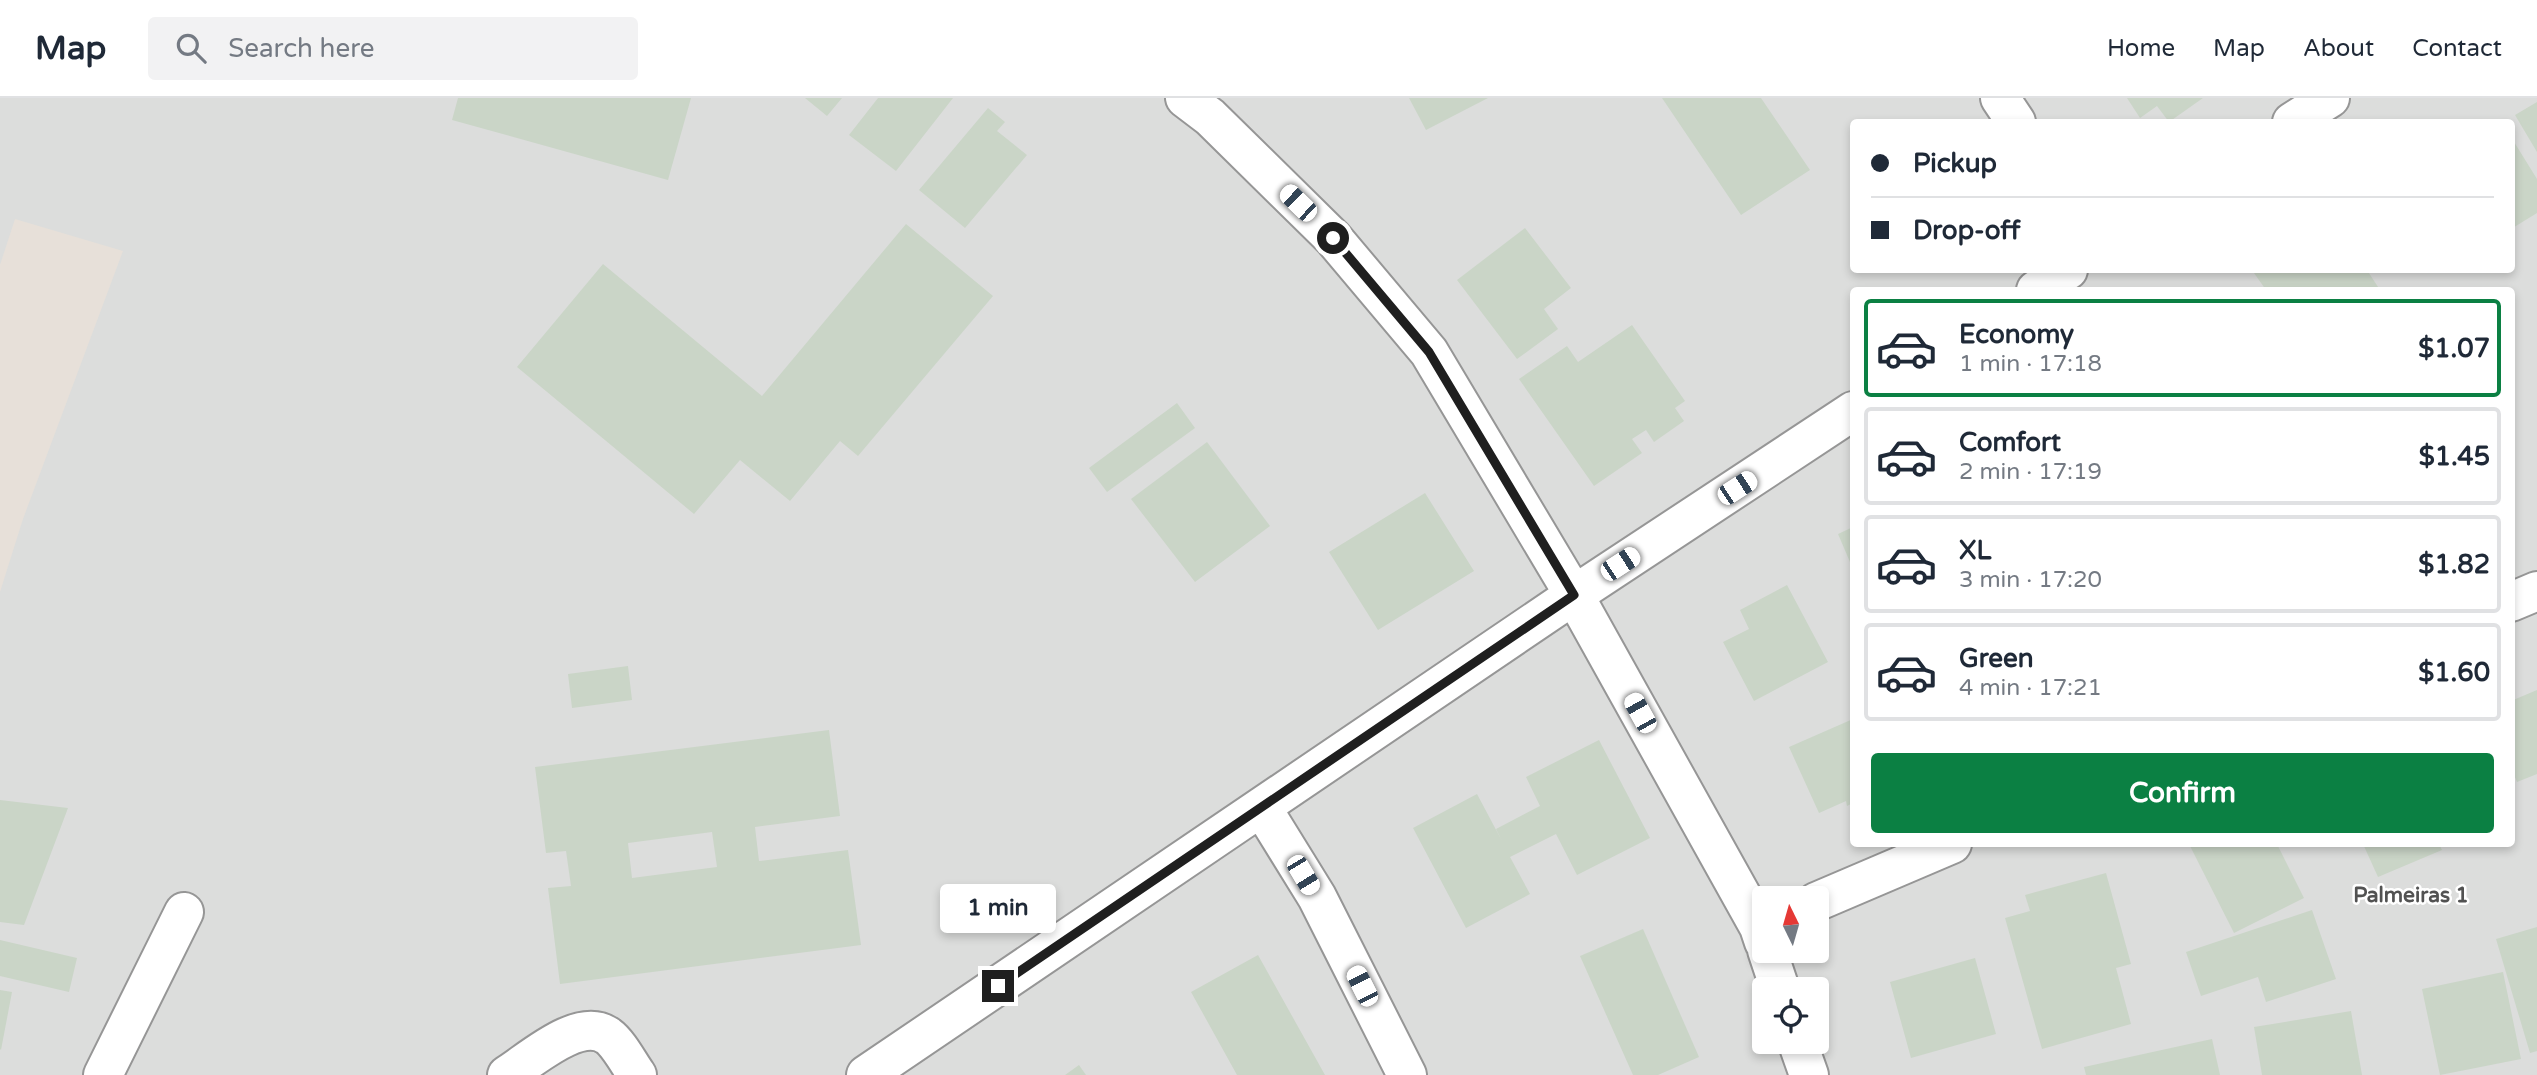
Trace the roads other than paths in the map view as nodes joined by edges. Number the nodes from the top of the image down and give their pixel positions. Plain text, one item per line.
1 (1185, 98) edge
2 (2000, 98) edge
3 (2330, 98) edge
4 (2014, 119) edge
5 (2297, 119) edge
6 (2063, 273) edge
7 (2041, 287) edge
8 (1850, 413) edge
9 (2537, 591) edge
10 (1574, 595) junction
11 (2515, 600) edge
12 (1262, 808) junction
13 (1945, 847) edge
14 (1829, 896) edge
15 (184, 912) dead end
16 (1752, 916) edge
17 (1802, 1054) edge
18 (103, 1075) edge
19 (507, 1075) edge
20 (637, 1075) edge
21 (866, 1075) edge
22 (1407, 1075) edge
23 (1809, 1075) edge

1 - 10 street
2 - 4 street
3 - 5 street
6 - 7 street
8 - 10 street
9 - 11 street
10 - 12 street
10 - 16 street
12 - 21 street
12 - 22 street
13 - 14 street
15 - 18 street
17 - 23 street
19 - 20 street

